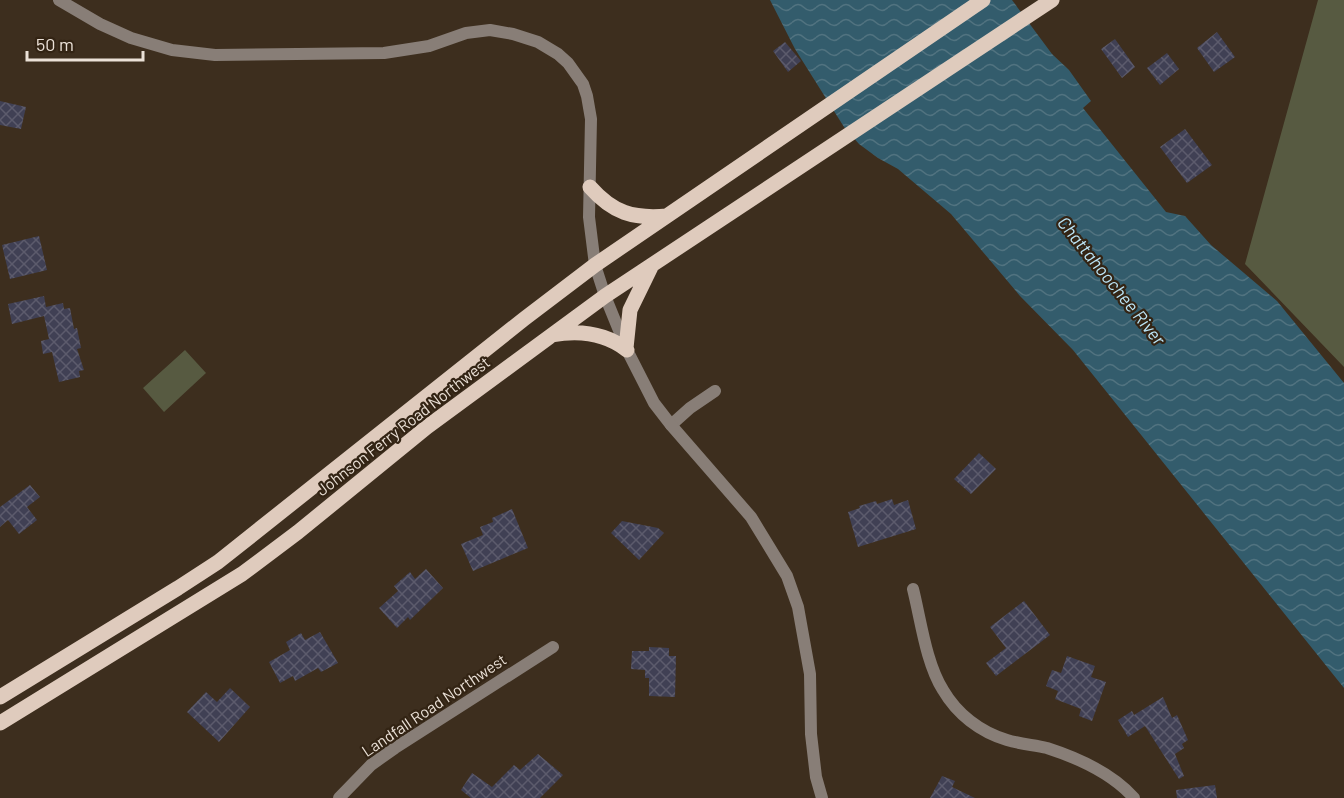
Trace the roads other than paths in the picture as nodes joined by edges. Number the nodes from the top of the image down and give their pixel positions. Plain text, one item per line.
1 (59, 0) edge
2 (983, 0) edge
3 (1052, 0) edge
4 (590, 187) junction
5 (667, 216) junction
6 (594, 265) junction
7 (652, 265) junction
8 (605, 296) junction
9 (549, 336) junction
10 (627, 349) junction
11 (715, 391) dead end
12 (670, 425) junction
13 (913, 589) dead end
14 (553, 647) dead end
15 (0, 697) edge
16 (0, 723) edge
17 (339, 798) edge
18 (822, 798) edge
19 (1134, 798) edge

1 - 4 street
2 - 5 main road, Johnson Ferry Road Northwest
3 - 7 main road, Johnson Ferry Road Northwest
4 - 5 main road
4 - 6 street
5 - 6 main road, Johnson Ferry Road Northwest
6 - 8 street
6 - 15 main road, Johnson Ferry Road Northwest
7 - 8 main road, Johnson Ferry Road Northwest
7 - 10 main road
8 - 9 main road, Johnson Ferry Road Northwest
8 - 10 street
9 - 10 main road
9 - 16 main road, Johnson Ferry Road Northwest
10 - 12 street
11 - 12 street
12 - 18 street
13 - 19 street
14 - 17 street, Landfall Road Northwest

